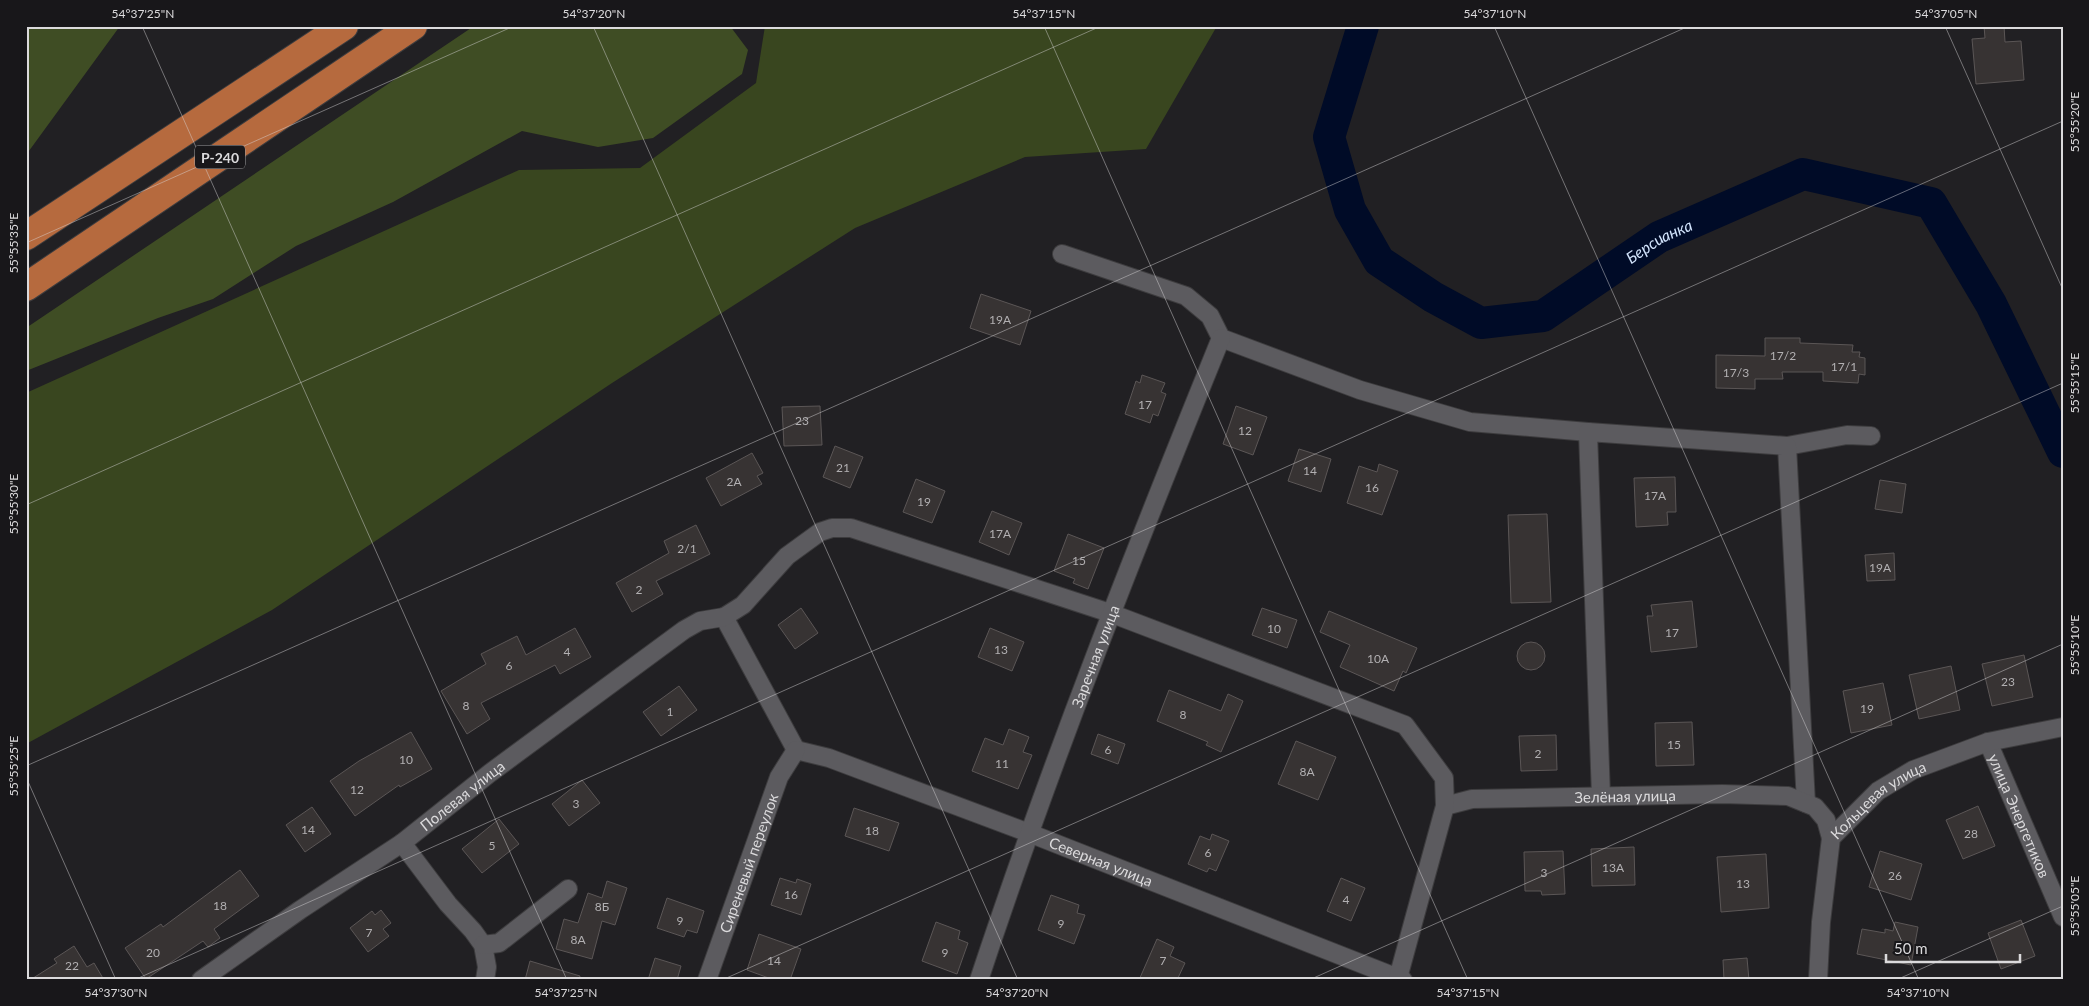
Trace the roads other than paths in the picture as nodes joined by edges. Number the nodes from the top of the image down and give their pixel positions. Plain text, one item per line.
1 (344, 26) edge
2 (413, 26) edge
3 (26, 236) edge
4 (1062, 254) dead end
5 (26, 288) edge
6 (1221, 338) junction
7 (1588, 432) junction
8 (1871, 436) dead end
9 (1787, 446) junction
10 (1110, 613) junction
11 (724, 617) junction
12 (2063, 727) edge
13 (1988, 742) junction
14 (796, 750) junction
15 (1601, 796) junction
16 (1806, 803) junction
17 (1444, 806) junction
18 (1029, 833) junction
19 (1831, 838) junction
20 (402, 843) junction
21 (568, 888) dead end
22 (2063, 917) edge
23 (483, 946) junction
24 (1400, 979) edge
25 (201, 980) edge
26 (485, 980) edge
27 (707, 980) edge
28 (979, 980) edge
29 (1818, 980) edge

1 - 3 highway, Р-240
2 - 5 highway, Р-240
4 - 6 street
6 - 7 street
6 - 10 street, Заречная улица
7 - 9 street
7 - 15 street
8 - 9 street
9 - 16 street
10 - 11 street
10 - 17 street
10 - 18 street, Заречная улица
11 - 14 street
11 - 20 street, Полевая улица
12 - 13 street, Кольцевая улица
13 - 19 street, Кольцевая улица
13 - 22 street, улица Энергетиков
14 - 18 street, Северная улица
14 - 27 street, Сиреневый переулок
15 - 16 street, Зелёная улица
15 - 17 street, Зелёная улица
16 - 19 street
17 - 24 street
18 - 24 street, Северная улица
18 - 28 street, Заречная улица
19 - 29 street, Кольцевая улица
20 - 23 street
20 - 25 street, Полевая улица
21 - 23 street
23 - 26 street

